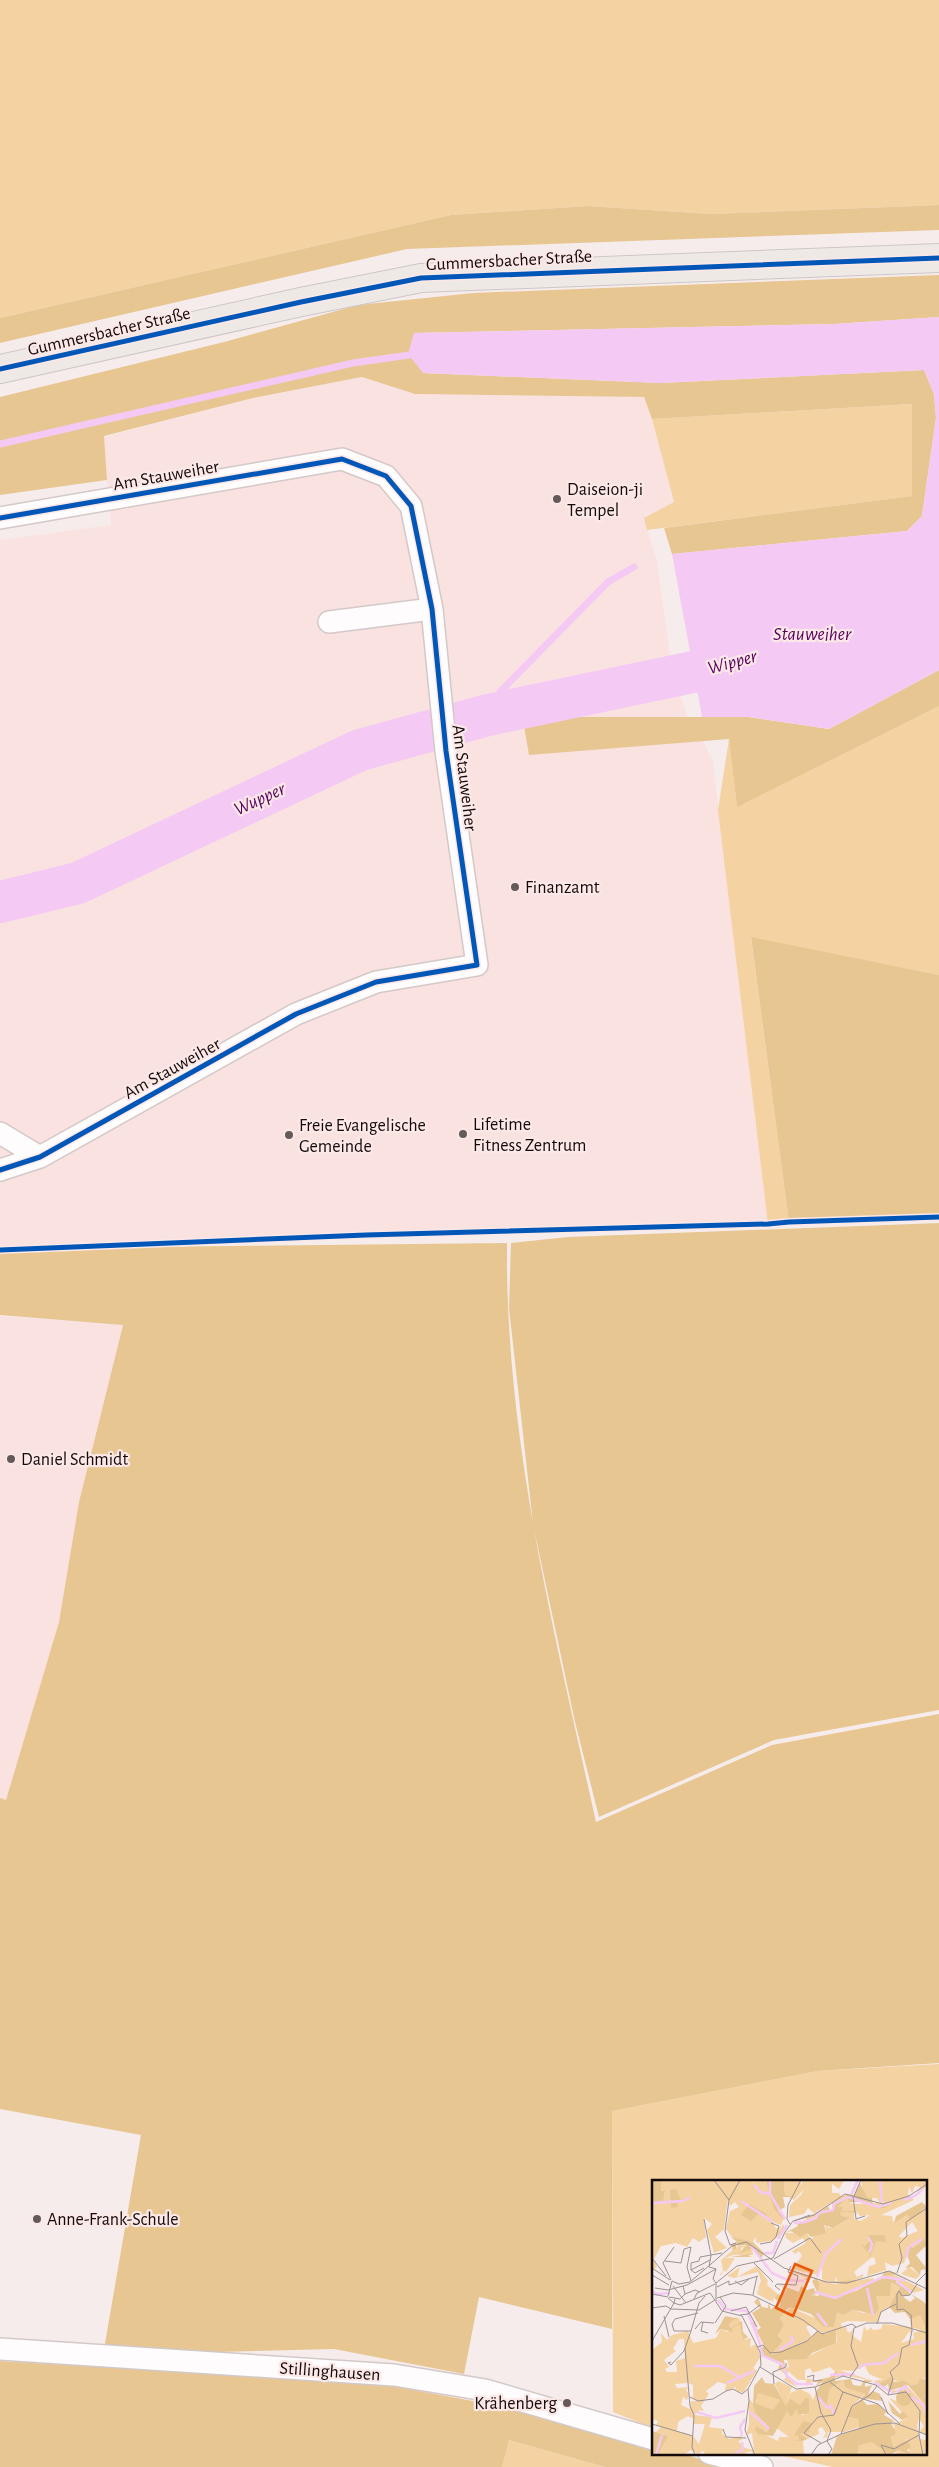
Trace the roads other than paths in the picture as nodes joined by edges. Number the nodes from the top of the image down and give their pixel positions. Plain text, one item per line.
1 (939, 258) edge
2 (0, 369) edge
3 (0, 518) edge
4 (432, 609) junction
5 (329, 622) dead end
6 (0, 1133) edge
7 (40, 1157) junction
8 (0, 1170) edge
9 (0, 2348) edge
10 (652, 2439) edge
11 (713, 2454) edge
12 (762, 2467) edge

1 - 2 main road, Gummersbacher Straße
3 - 4 street, Am Stauweiher
4 - 5 street
4 - 7 street, Am Stauweiher
6 - 7 street
7 - 8 street, Am Stauweiher
9 - 10 street, Stillinghausen
11 - 12 street

